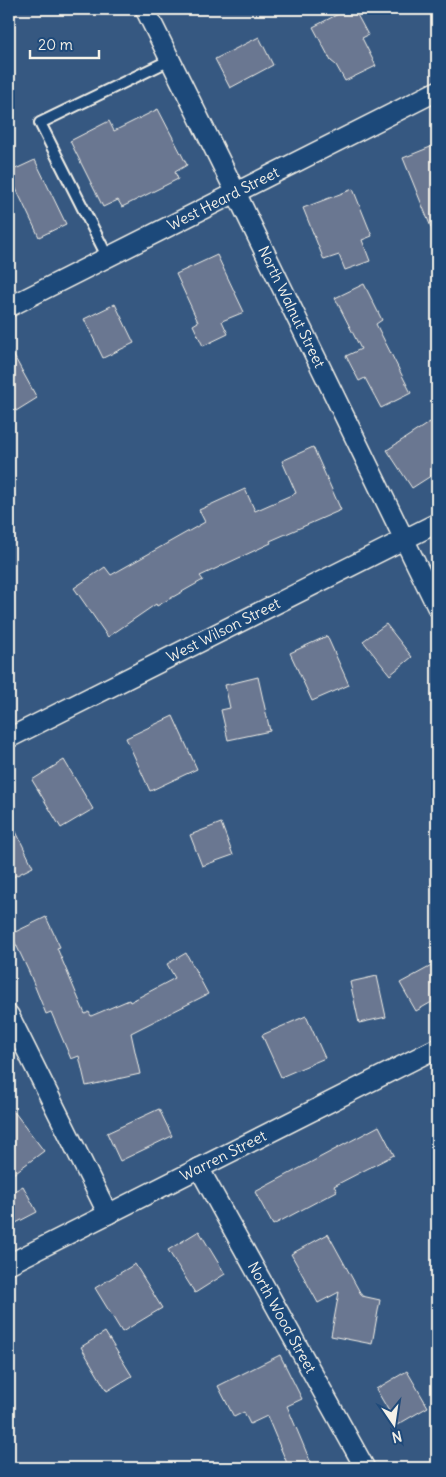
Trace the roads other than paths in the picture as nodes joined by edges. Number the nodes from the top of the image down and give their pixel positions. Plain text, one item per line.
1 (145, 9) edge
2 (170, 60) junction
3 (437, 91) edge
4 (236, 193) junction
5 (108, 258) junction
6 (9, 307) edge
7 (437, 523) edge
8 (404, 540) junction
9 (437, 608) edge
10 (9, 738) edge
11 (9, 1015) edge
12 (437, 1048) edge
13 (199, 1168) junction
14 (108, 1214) junction
15 (9, 1264) edge
16 (365, 1468) edge

1 - 2 street, North Walnut Street
2 - 4 street, North Walnut Street
2 - 5 lane
3 - 4 street, West Heard Street
4 - 5 street, West Heard Street
4 - 8 street, North Walnut Street
5 - 6 street, West Heard Street
7 - 8 street, West Wilson Street
8 - 9 street, North Walnut Street
8 - 10 street, West Wilson Street
11 - 14 street
12 - 13 street, Warren Street
13 - 14 street, Warren Street
13 - 16 street, North Wood Street
14 - 15 street, Warren Street

